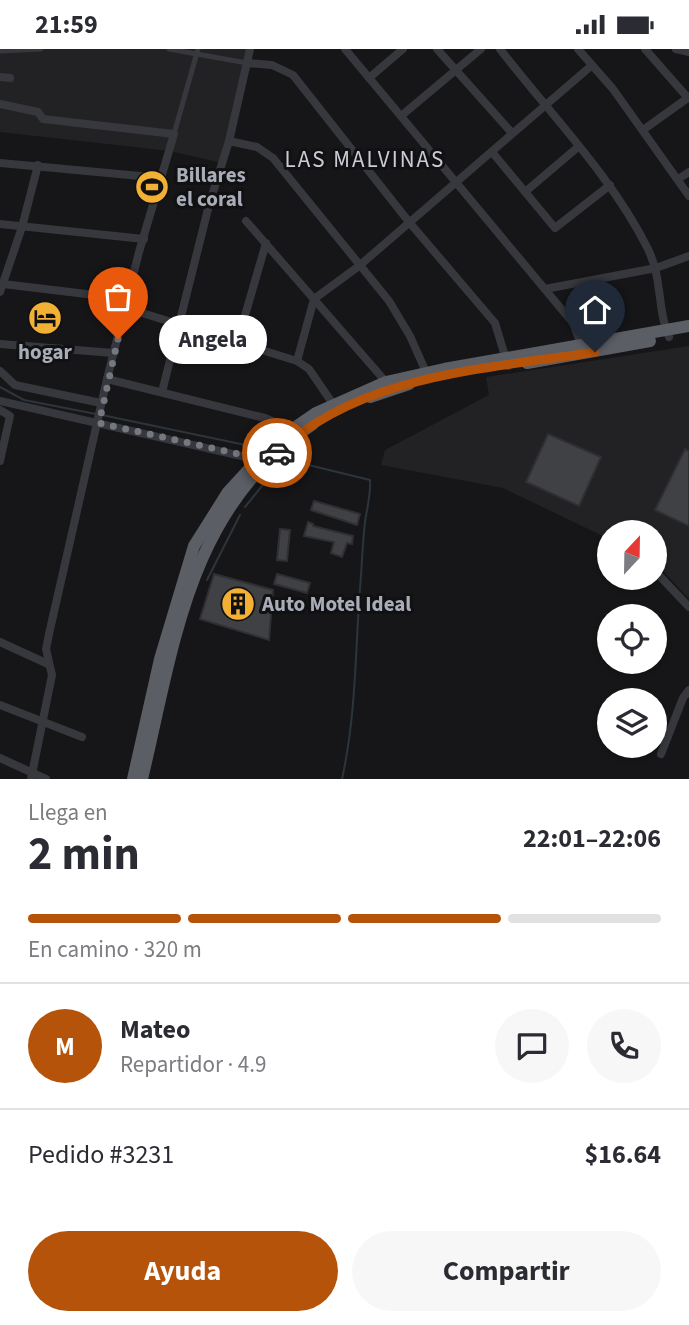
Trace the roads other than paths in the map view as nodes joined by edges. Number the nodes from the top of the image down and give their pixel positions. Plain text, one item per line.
1 (41, 49) edge
2 (169, 49) edge
3 (250, 49) edge
4 (345, 49) edge
5 (403, 49) edge
6 (437, 49) edge
7 (481, 49) edge
8 (500, 49) edge
9 (578, 49) edge
10 (645, 49) edge
11 (676, 49) edge
12 (0, 51) edge
13 (197, 52) edge
14 (689, 52) edge
15 (247, 63) junction
16 (591, 66) junction
17 (456, 70) junction
18 (0, 77) edge
19 (10, 78) dead end
20 (369, 78) junction
21 (688, 98) edge
22 (0, 104) edge
23 (543, 105) junction
24 (401, 116) junction
25 (643, 130) junction
26 (512, 133) junction
27 (174, 134) junction
28 (229, 141) junction
29 (578, 147) junction
30 (492, 152) junction
31 (0, 163) edge
32 (38, 165) junction
33 (689, 171) edge
34 (162, 178) junction
35 (678, 179) junction
36 (456, 182) junction
37 (610, 185) junction
38 (526, 192) junction
39 (689, 196) edge
40 (246, 221) dead end
41 (409, 222) junction
42 (0, 224) edge
43 (22, 227) junction
44 (144, 239) junction
45 (266, 243) junction
46 (689, 255) edge
47 (359, 266) junction
48 (656, 268) junction
49 (1, 288) edge
50 (545, 289) junction
51 (128, 299) junction
52 (314, 299) junction
53 (126, 309) junction
54 (178, 325) junction
55 (689, 326) edge
56 (689, 333) edge
57 (667, 334) junction
58 (237, 343) junction
59 (0, 344) edge
60 (581, 344) junction
61 (114, 353) junction
62 (297, 361) junction
63 (508, 362) junction
64 (0, 371) edge
65 (426, 372) junction
66 (107, 379) junction
67 (386, 382) junction
68 (162, 392) junction
69 (0, 401) edge
70 (333, 404) junction
71 (101, 406) junction
72 (0, 410) edge
73 (99, 421) junction
74 (291, 429) junction
75 (0, 461) edge
76 (260, 461) junction
77 (667, 584) edge
78 (689, 607) edge
79 (0, 642) edge
80 (48, 664) junction
81 (689, 690) edge
82 (0, 705) edge
83 (42, 722) junction
84 (82, 737) dead end
85 (667, 739) edge
86 (0, 758) edge
87 (32, 776) edge
88 (46, 779) edge
89 (133, 779) edge
90 (142, 779) edge

1 - 12 street
2 - 13 street
3 - 15 street
4 - 20 street
5 - 20 street
6 - 17 street
7 - 17 street
8 - 23 street
9 - 16 street
10 - 21 street
11 - 14 street
13 - 15 street
13 - 27 street
15 - 28 street
15 - 41 street
16 - 23 street
16 - 25 street
17 - 24 street
17 - 26 street
18 - 19 street
20 - 24 street
21 - 25 street
22 - 27 street
23 - 26 street
23 - 29 street
24 - 36 street
25 - 35 street
26 - 30 street
27 - 34 street
28 - 47 street
28 - 54 street
29 - 37 street
29 - 38 street
30 - 36 street
30 - 38 street
31 - 32 street
32 - 34 street
32 - 43 street
33 - 35 street
34 - 44 street
35 - 39 street
36 - 41 street
36 - 50 street
37 - 38 street
37 - 48 street
40 - 45 street
41 - 47 street
41 - 63 street
42 - 43 street
43 - 44 street
43 - 49 street
44 - 51 street
45 - 52 street
45 - 58 street
46 - 48 street
47 - 52 street
47 - 65 street
48 - 50 street
48 - 57 street
49 - 51 street
50 - 60 street
51 - 53 street
52 - 62 street
52 - 67 street
53 - 54 street
53 - 61 street
54 - 58 street
54 - 68 street
55 - 57 highway
56 - 57 highway
57 - 60 highway
57 - 63 highway
58 - 62 street
59 - 61 street
60 - 63 highway
61 - 66 street
62 - 70 street
63 - 65 highway
63 - 76 highway
64 - 71 street
65 - 67 highway
66 - 68 street
66 - 71 street
67 - 70 highway
68 - 74 street
69 - 73 street
70 - 74 highway
71 - 73 street
72 - 75 street
73 - 76 street
73 - 80 street
74 - 76 highway
76 - 89 highway
76 - 90 highway
77 - 78 street
79 - 80 street
80 - 83 street
81 - 85 street
82 - 83 street
83 - 84 street
83 - 87 street
86 - 87 street
87 - 88 street

